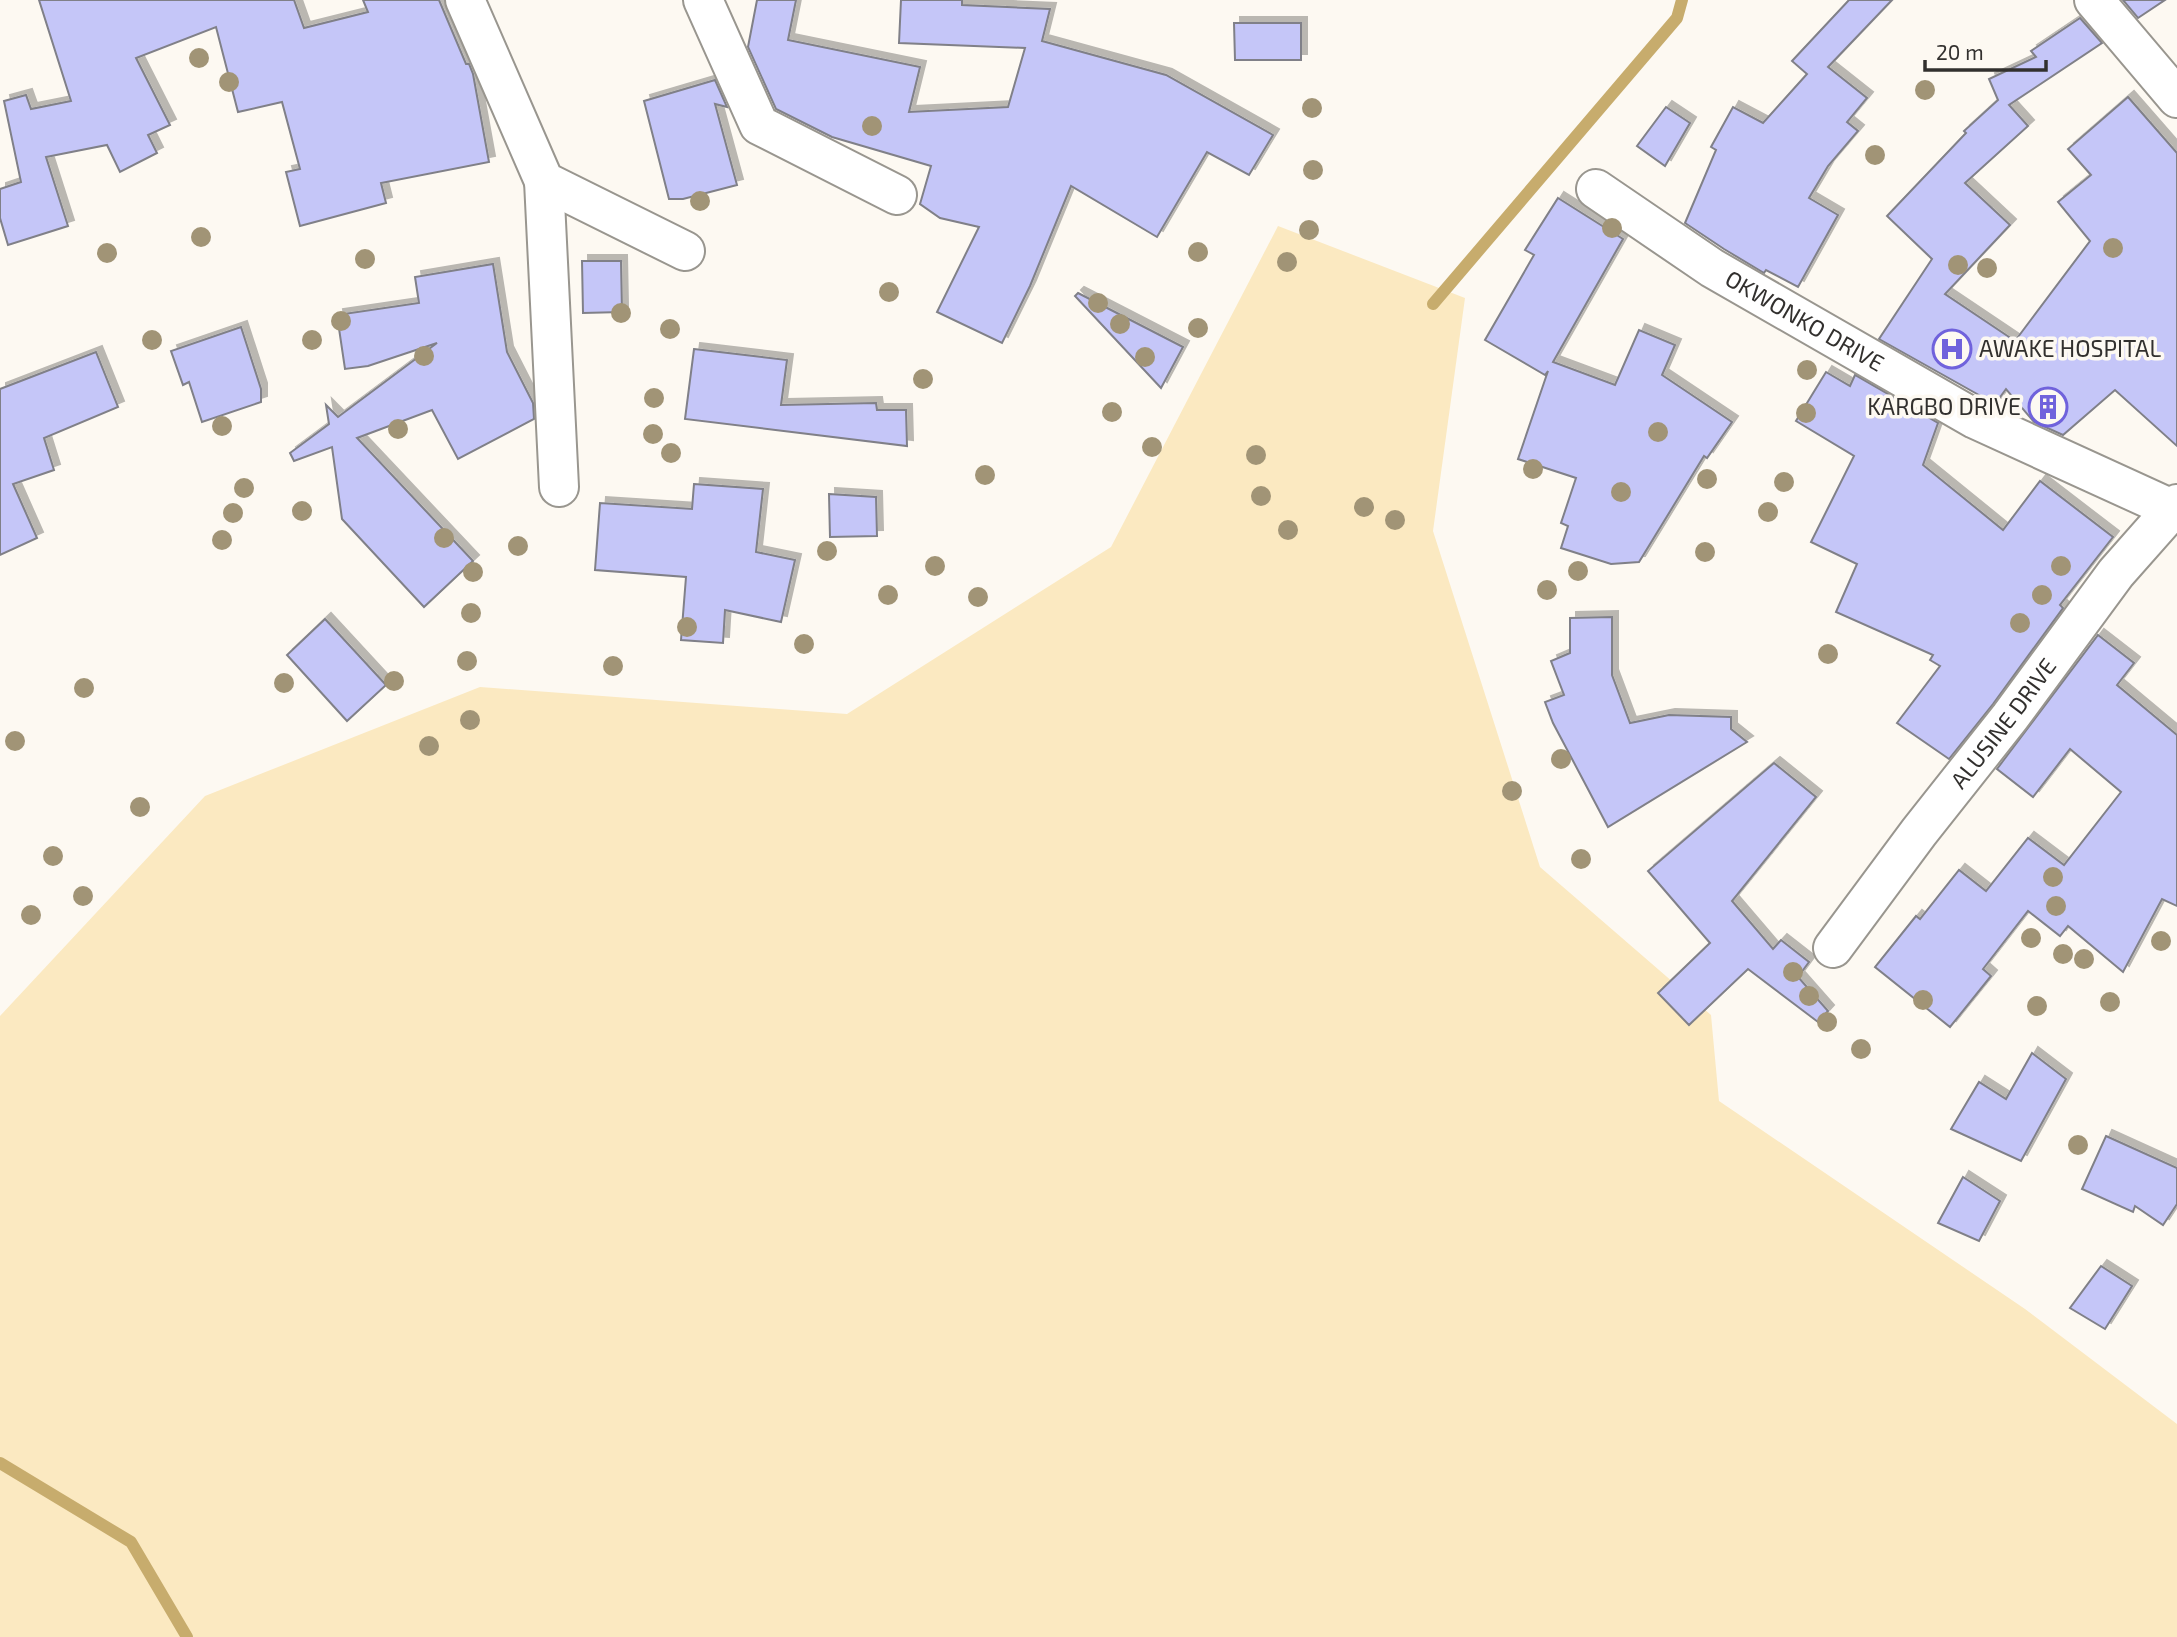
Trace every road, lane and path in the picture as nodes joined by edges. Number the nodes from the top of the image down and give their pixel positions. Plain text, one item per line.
1 (465, 0) edge
2 (704, 0) edge
3 (2094, 0) edge
4 (2177, 98) edge
5 (544, 181) junction
6 (1596, 189) dead end
7 (897, 195) dead end
8 (685, 251) dead end
9 (559, 487) dead end
10 (2175, 506) edge
11 (1833, 948) dead end

1 - 5 street
2 - 7 street
3 - 4 street
5 - 8 street
5 - 9 street
6 - 10 street, OKWONKO DRIVE
10 - 11 street, ALUSINE DRIVE

